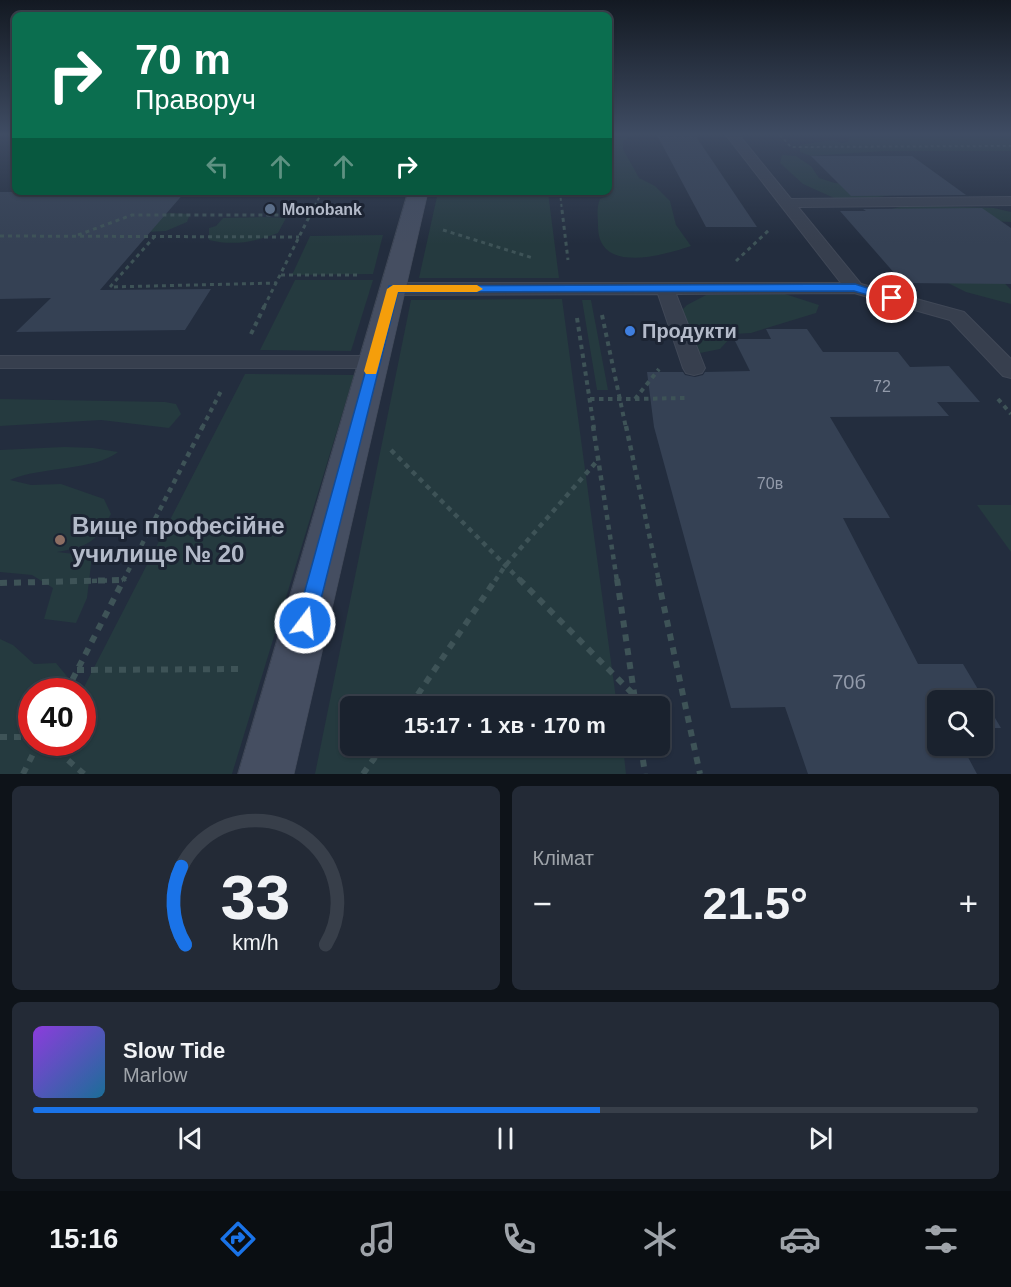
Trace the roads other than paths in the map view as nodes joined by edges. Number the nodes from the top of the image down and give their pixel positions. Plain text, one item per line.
1 (761, 171) edge
2 (1011, 201) edge
3 (787, 203) junction
4 (415, 204) edge
5 (381, 280) junction
6 (855, 288) junction
7 (665, 289) junction
8 (0, 362) edge
9 (373, 362) junction
10 (694, 368) dead end
11 (1011, 371) edge
12 (266, 774) edge

1 - 3 lane
2 - 3 lane
3 - 6 lane
4 - 5 street
5 - 7 lane
5 - 9 street
6 - 7 lane
6 - 11 lane
7 - 10 lane
8 - 9 lane
9 - 12 street

